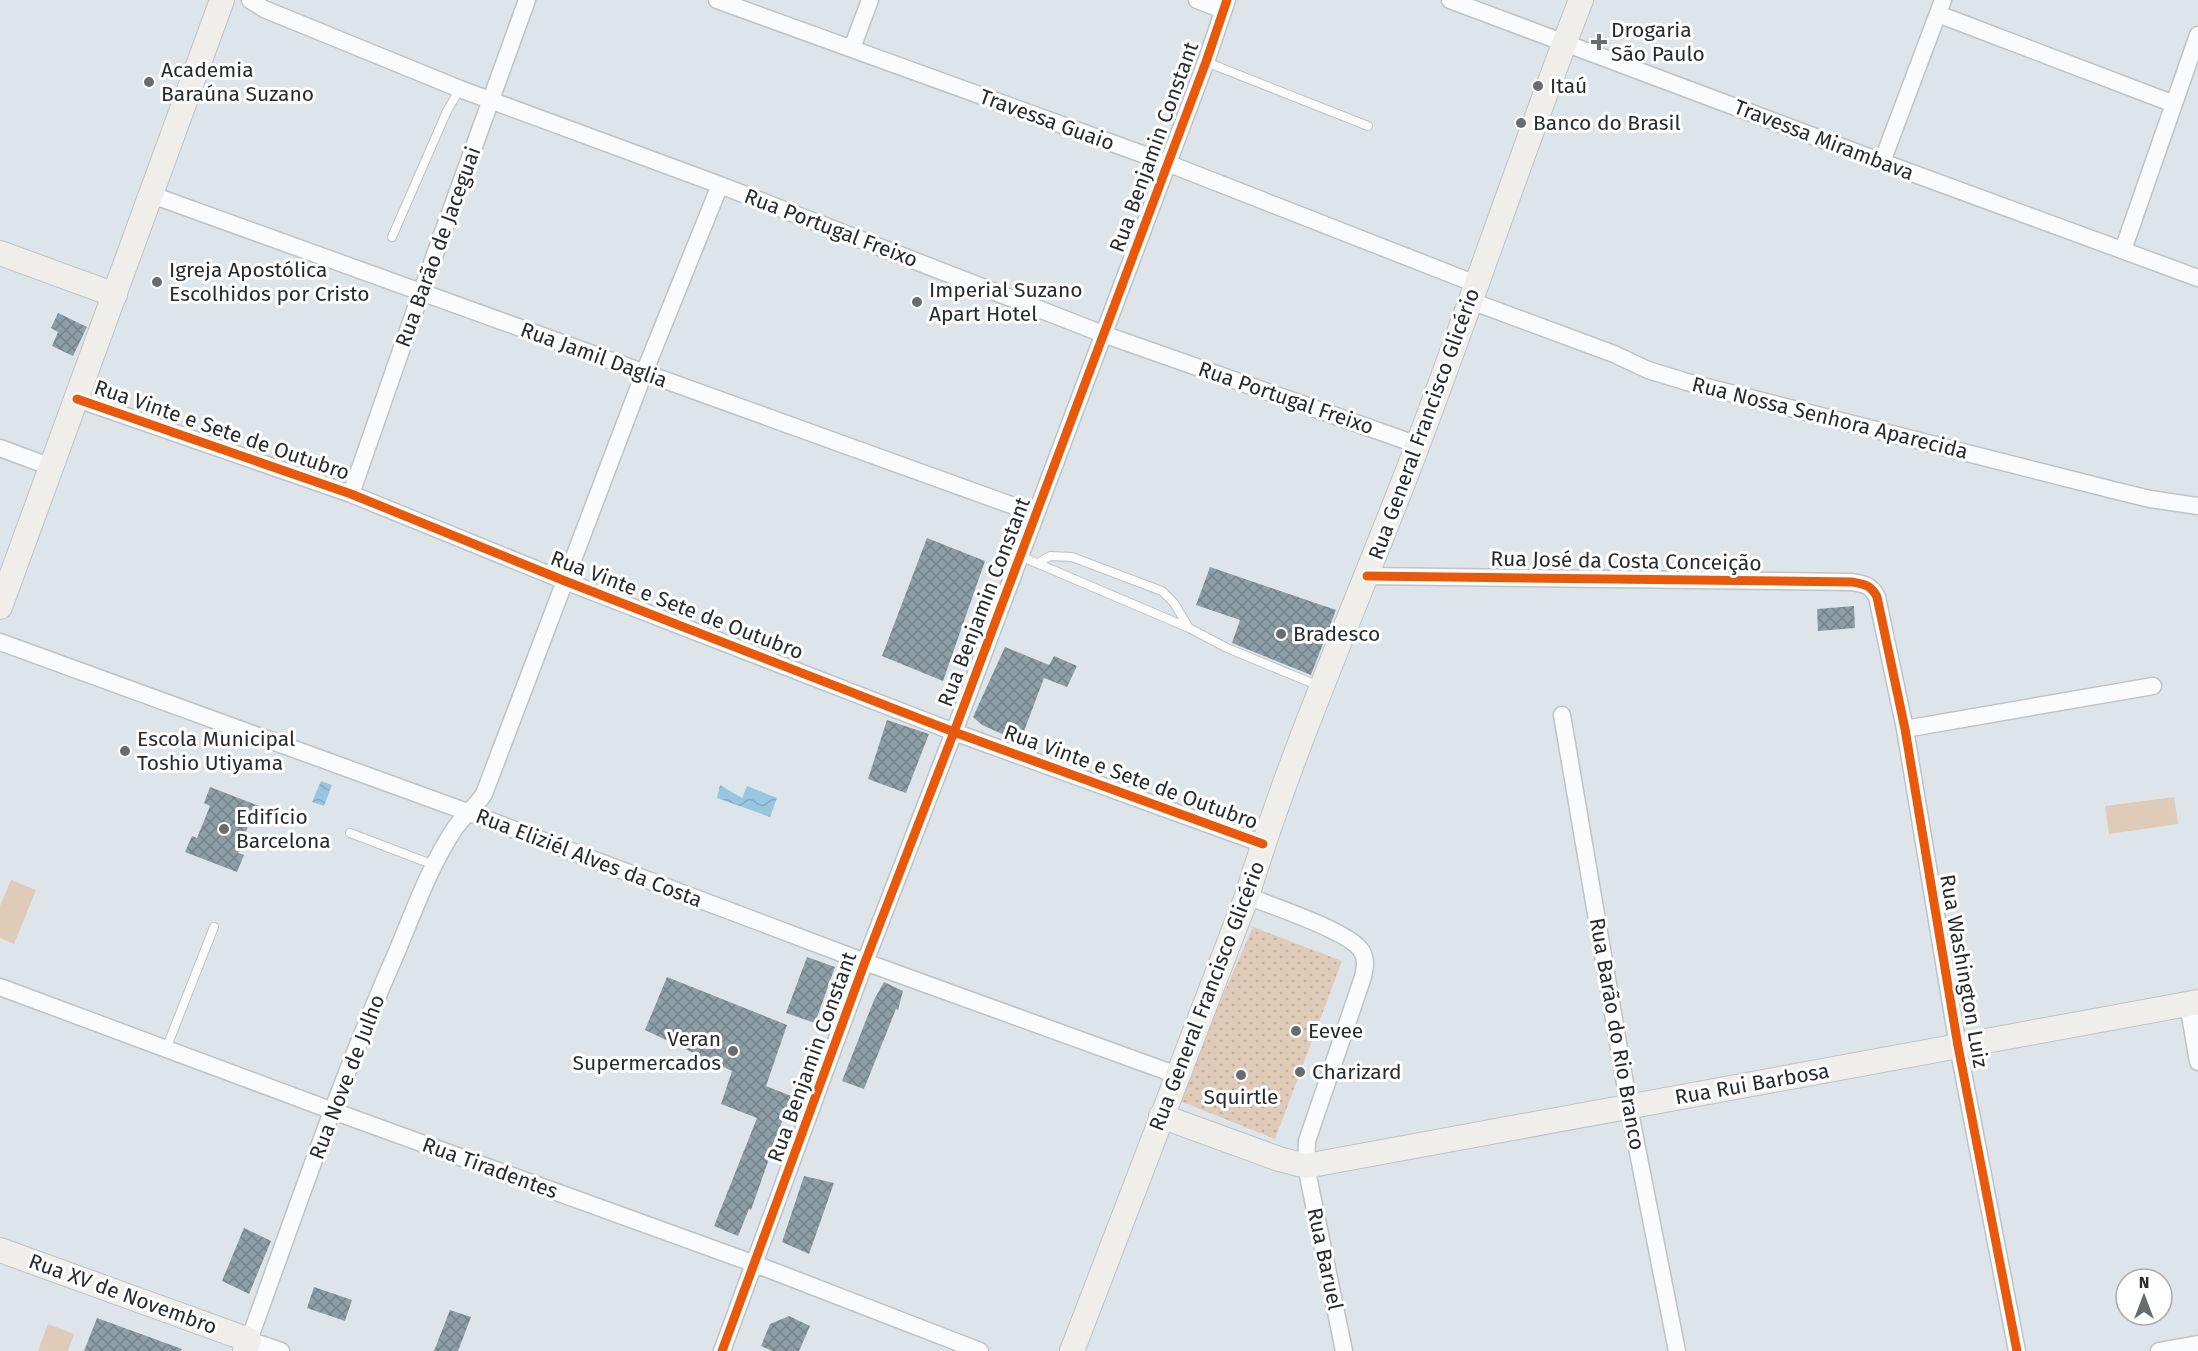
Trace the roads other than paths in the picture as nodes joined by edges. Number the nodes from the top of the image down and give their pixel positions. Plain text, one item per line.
1 (222, 0) edge
2 (250, 0) edge
3 (527, 0) edge
4 (717, 0) edge
5 (870, 0) edge
6 (1197, 0) edge
7 (1450, 0) edge
8 (1581, 0) edge
9 (1225, 5) edge
10 (1940, 7) edge
11 (2198, 35) edge
12 (1565, 43) junction
13 (852, 48) junction
14 (1206, 62) junction
15 (460, 89) junction
16 (491, 100) junction
17 (2174, 104) junction
18 (1368, 126) dead end
19 (1882, 162) junction
20 (1167, 163) junction
21 (720, 185) junction
22 (152, 195) junction
23 (392, 237) dead end
24 (2123, 250) junction
25 (0, 253) edge
26 (2198, 278) edge
27 (1473, 292) junction
28 (421, 293) junction
29 (115, 295) junction
30 (1103, 334) junction
31 (644, 373) junction
32 (77, 399) junction
33 (1418, 445) junction
34 (0, 448) edge
35 (51, 467) junction
36 (351, 494) junction
37 (2198, 506) edge
38 (1036, 514) junction
39 (1019, 556) junction
40 (1038, 563) junction
41 (1368, 576) junction
42 (565, 581) junction
43 (1877, 597) joint
44 (0, 607) edge
45 (1189, 628) junction
46 (0, 642) edge
47 (2153, 686) dead end
48 (1323, 687) junction
49 (1562, 716) dead end
50 (1905, 729) junction
51 (954, 732) junction
52 (470, 813) junction
53 (350, 833) dead end
54 (1263, 844) junction
55 (434, 865) junction
56 (1247, 896) junction
57 (214, 927) dead end
58 (865, 962) junction
59 (0, 987) edge
60 (2193, 1003) edge
61 (1958, 1046) junction
62 (166, 1049) junction
63 (2198, 1062) edge
64 (1177, 1075) junction
65 (1629, 1107) junction
66 (333, 1111) junction
67 (1161, 1116) junction
68 (1306, 1166) junction
69 (0, 1250) edge
70 (755, 1264) junction
71 (2198, 1344) edge
72 (247, 1345) edge
73 (281, 1351) edge
74 (722, 1351) edge
75 (980, 1351) edge
76 (1072, 1351) edge
77 (1344, 1351) edge
78 (1677, 1351) edge
79 (2017, 1351) edge
80 (2159, 1351) edge

1 - 22 main road
2 - 15 street, Rua Portugal Freixo
3 - 16 street, Rua Barão de Jaceguai
4 - 13 street, Travessa Guaio
5 - 13 street
6 - 9 street
7 - 12 street, Travessa Mirambava
8 - 12 main road, Rua General Francisco Glicério
9 - 14 street, Rua Benjamin Constant
10 - 17 street
10 - 19 street
11 - 17 street
12 - 19 street, Travessa Mirambava
12 - 27 main road, Rua General Francisco Glicério
13 - 20 street, Travessa Guaio
14 - 18 lane
14 - 20 street, Rua Benjamin Constant
15 - 16 street, Rua Portugal Freixo
15 - 23 lane
16 - 21 street, Rua Portugal Freixo
16 - 28 street, Rua Barão de Jaceguai
17 - 24 street
19 - 24 street, Travessa Mirambava
20 - 27 street, Travessa Guaio
20 - 30 street, Rua Benjamin Constant
21 - 30 street, Rua Portugal Freixo
21 - 31 street, Rua Nove de Julho
22 - 28 street, Rua Jamil Daglia
22 - 29 main road
24 - 26 street, Travessa Mirambava
25 - 29 main road
27 - 33 main road, Rua General Francisco Glicério
27 - 37 street, Rua Nossa Senhora Aparecida
28 - 31 street, Rua Jamil Daglia
28 - 36 street, Rua Barão de Jaceguai
29 - 32 main road
30 - 33 street, Rua Portugal Freixo
30 - 38 street, Rua Benjamin Constant
31 - 38 street, Rua Jamil Daglia
31 - 42 street, Rua Nove de Julho
32 - 35 main road
32 - 36 street, Rua Vinte e Sete de Outubro
33 - 41 main road, Rua General Francisco Glicério
34 - 35 street
35 - 44 main road
36 - 42 street, Rua Vinte e Sete de Outubro
38 - 39 street, Rua Benjamin Constant
39 - 40 lane
39 - 51 street, Rua Benjamin Constant
40 - 45 lane
40 - 45 lane
41 - 43 street, Rua José da Costa Conceição
41 - 48 main road, Rua General Francisco Glicério
42 - 51 street, Rua Vinte e Sete de Outubro
42 - 52 street, Rua Nove de Julho
43 - 50 street, Rua Washington Luiz
45 - 48 lane
46 - 52 street, Rua Eliziél Alves da Costa
47 - 50 street
48 - 54 main road, Rua General Francisco Glicério
49 - 65 street, Rua Barão do Rio Branco
50 - 61 street, Rua Washington Luiz
51 - 54 street, Rua Vinte e Sete de Outubro
51 - 58 street, Rua Benjamin Constant
52 - 55 street, Rua Nove de Julho
52 - 58 street, Rua Eliziél Alves da Costa
53 - 55 lane
54 - 56 main road, Rua General Francisco Glicério
55 - 66 street, Rua Nove de Julho
56 - 64 main road, Rua General Francisco Glicério
56 - 68 street, Rua Baruel
57 - 62 lane
58 - 64 street, Rua Eliziél Alves da Costa
58 - 70 street, Rua Benjamin Constant
59 - 62 street, Rua Tiradentes
60 - 61 main road, Rua Rui Barbosa
60 - 63 street
61 - 65 main road, Rua Rui Barbosa
61 - 79 street, Rua Washington Luiz
62 - 66 street, Rua Tiradentes
64 - 67 main road, Rua General Francisco Glicério
65 - 68 main road, Rua Rui Barbosa
65 - 78 street, Rua Barão do Rio Branco
66 - 70 street, Rua Tiradentes
66 - 72 street, Rua Nove de Julho
67 - 68 main road
67 - 76 main road, Rua General Francisco Glicério
68 - 77 street, Rua Baruel
69 - 72 main road, Rua XV de Novembro
70 - 74 street, Rua Benjamin Constant
70 - 75 street, Rua Tiradentes
71 - 80 street
72 - 73 street, Rua XV de Novembro

